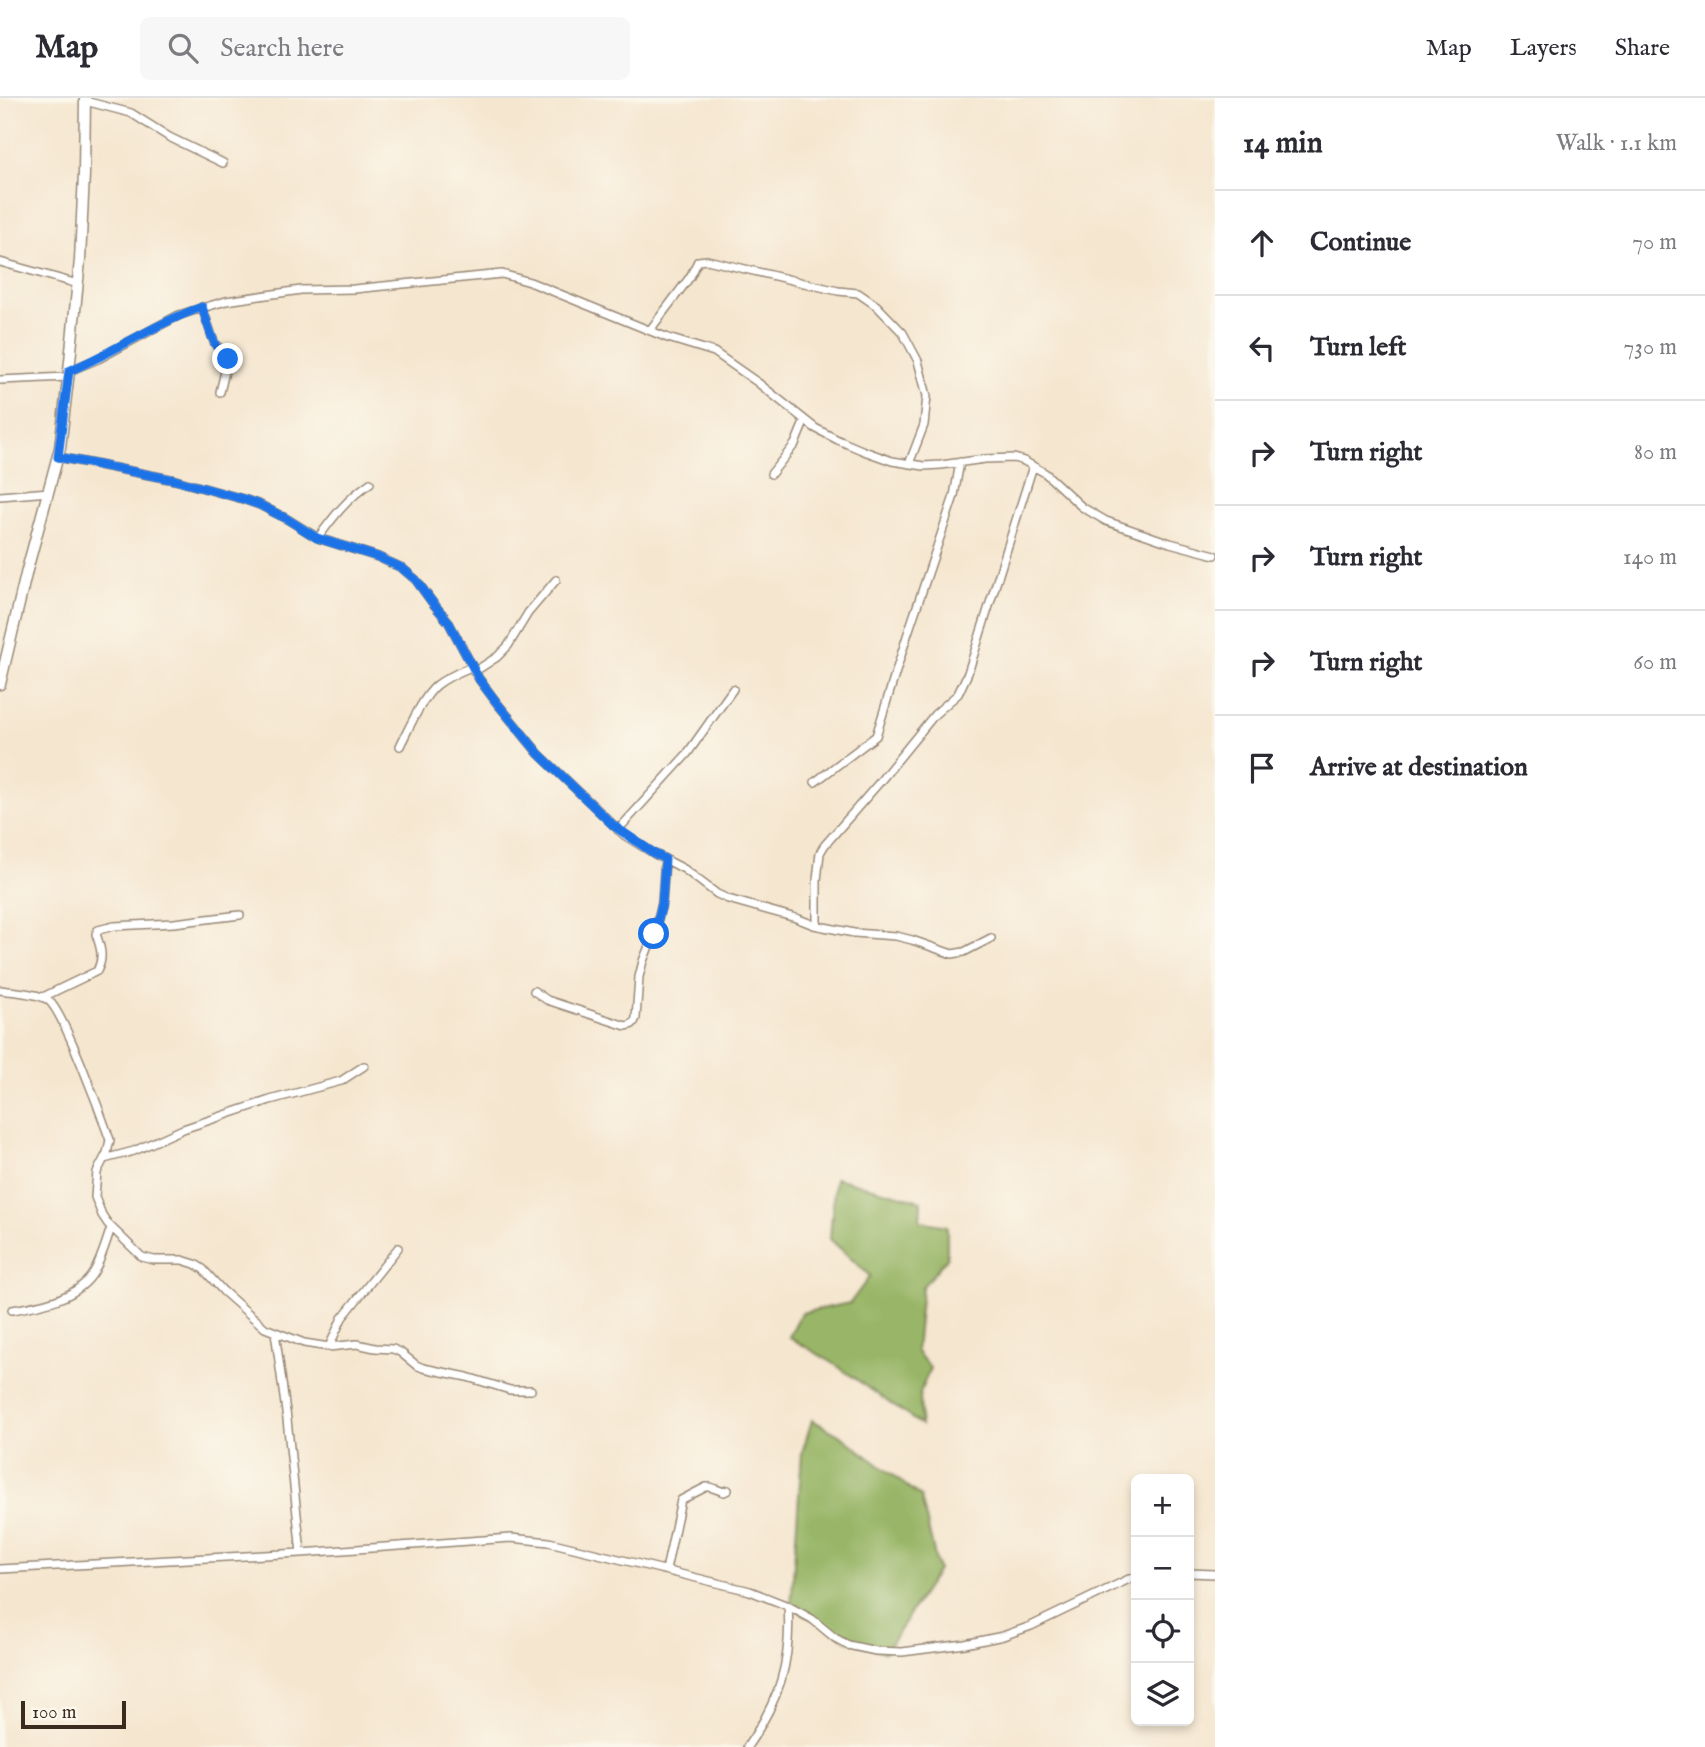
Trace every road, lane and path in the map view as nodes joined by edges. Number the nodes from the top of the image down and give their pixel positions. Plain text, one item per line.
1 (85, 99) edge
2 (223, 163) dead end
3 (0, 262) edge
4 (78, 284) junction
5 (202, 307) junction
6 (650, 330) junction
7 (69, 374) junction
8 (0, 380) edge
9 (220, 392) dead end
10 (805, 420) junction
11 (58, 457) junction
12 (960, 463) junction
13 (909, 464) junction
14 (1033, 466) junction
15 (771, 474) dead end
16 (370, 483) dead end
17 (49, 492) junction
18 (0, 496) edge
19 (317, 538) junction
20 (1215, 555) edge
21 (556, 580) dead end
22 (2, 665) edge
23 (473, 670) junction
24 (0, 684) edge
25 (733, 689) dead end
26 (400, 746) dead end
27 (815, 782) dead end
28 (618, 830) junction
29 (665, 859) junction
30 (240, 915) dead end
31 (817, 925) junction
32 (991, 938) dead end
33 (0, 990) edge
34 (534, 991) dead end
35 (43, 997) junction
36 (364, 1066) dead end
37 (104, 1160) junction
38 (111, 1228) junction
39 (398, 1248) dead end
40 (12, 1310) dead end
41 (275, 1332) junction
42 (329, 1347) junction
43 (531, 1390) dead end
44 (728, 1490) dead end
45 (301, 1553) junction
46 (0, 1569) edge
47 (666, 1570) junction
48 (1194, 1573) edge
49 (1215, 1574) edge
50 (1131, 1578) edge
51 (788, 1606) junction
52 (747, 1747) edge

1 - 2 street
1 - 4 street
3 - 4 street
4 - 7 street
5 - 6 street
5 - 7 street
5 - 9 street
6 - 10 street
6 - 13 street
7 - 8 street
7 - 11 street
10 - 13 street
10 - 15 street
11 - 17 street
11 - 19 street
12 - 13 street
12 - 14 street
12 - 27 street
14 - 20 street
14 - 31 street
16 - 19 street
17 - 18 street
17 - 22 street
19 - 23 street
21 - 23 street
22 - 24 street
23 - 26 street
23 - 28 street
25 - 28 street
28 - 29 street
29 - 31 street
29 - 34 street
30 - 35 street
31 - 32 street
33 - 35 street
35 - 37 street
36 - 37 street
37 - 38 street
38 - 40 street
38 - 41 street
39 - 42 street
41 - 42 street
41 - 45 street
42 - 43 street
44 - 47 street
45 - 46 street
45 - 47 street
47 - 51 street
48 - 49 street
50 - 51 street
51 - 52 street

